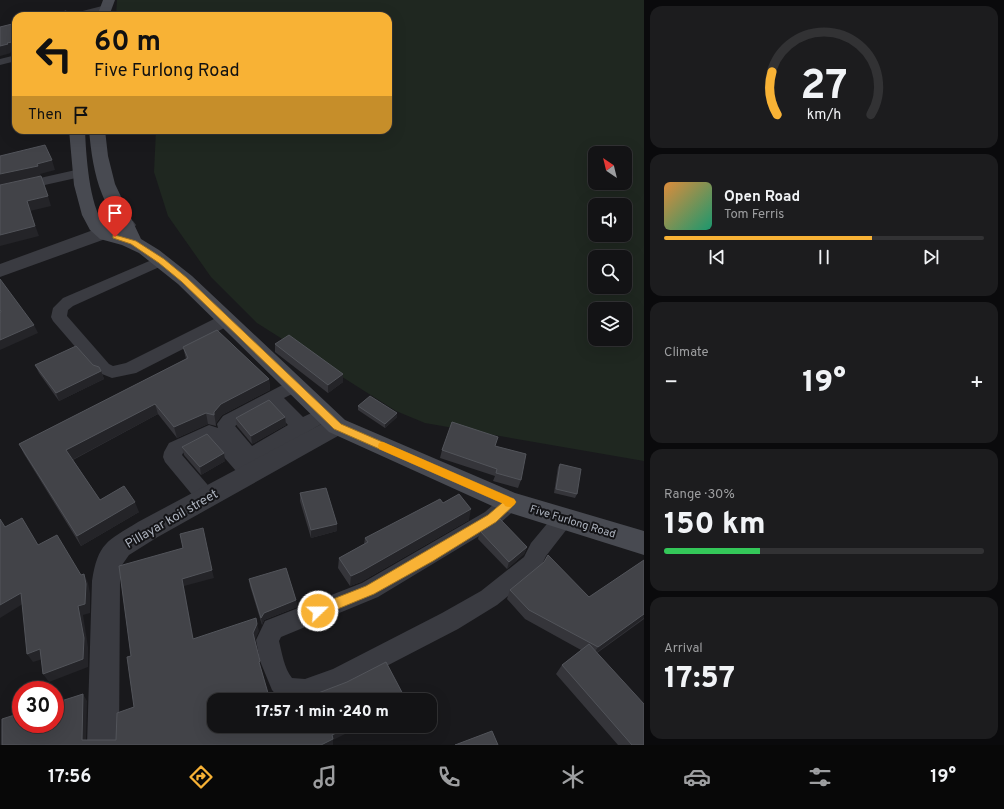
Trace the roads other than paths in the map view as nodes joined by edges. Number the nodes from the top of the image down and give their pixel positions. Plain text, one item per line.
1 (120, 0) edge
2 (106, 8) edge
3 (90, 12) edge
4 (116, 12) edge
5 (12, 59) edge
6 (0, 62) edge
7 (77, 134) edge
8 (98, 134) edge
9 (80, 173) junction
10 (0, 191) edge
11 (98, 227) junction
12 (127, 227) junction
13 (0, 256) edge
14 (161, 261) junction
15 (0, 271) edge
16 (226, 320) junction
17 (294, 385) junction
18 (272, 397) junction
19 (331, 420) junction
20 (301, 427) junction
21 (254, 466) junction
22 (206, 497) junction
23 (510, 502) junction
24 (563, 519) junction
25 (644, 543) edge
26 (98, 743) edge

1 - 4 main road
2 - 3 street
5 - 6 street
7 - 9 main road
8 - 12 main road
9 - 10 street
9 - 11 main road
11 - 12 main road, Five Furlong Road
11 - 12 street
11 - 13 street
11 - 15 street
12 - 14 main road, Five Furlong Road
14 - 16 main road, Five Furlong Road
14 - 16 street
16 - 17 main road, Five Furlong Road
17 - 18 street
17 - 19 main road, Five Furlong Road
18 - 20 street
18 - 21 street
19 - 20 street
19 - 21 street, Pillayar koil street
19 - 23 main road, Five Furlong Road
20 - 21 street
21 - 22 street, Pillayar koil street
21 - 22 street
22 - 26 street, Pillayar koil street
23 - 24 main road, Five Furlong Road
23 - 24 street
24 - 25 main road, Five Furlong Road

